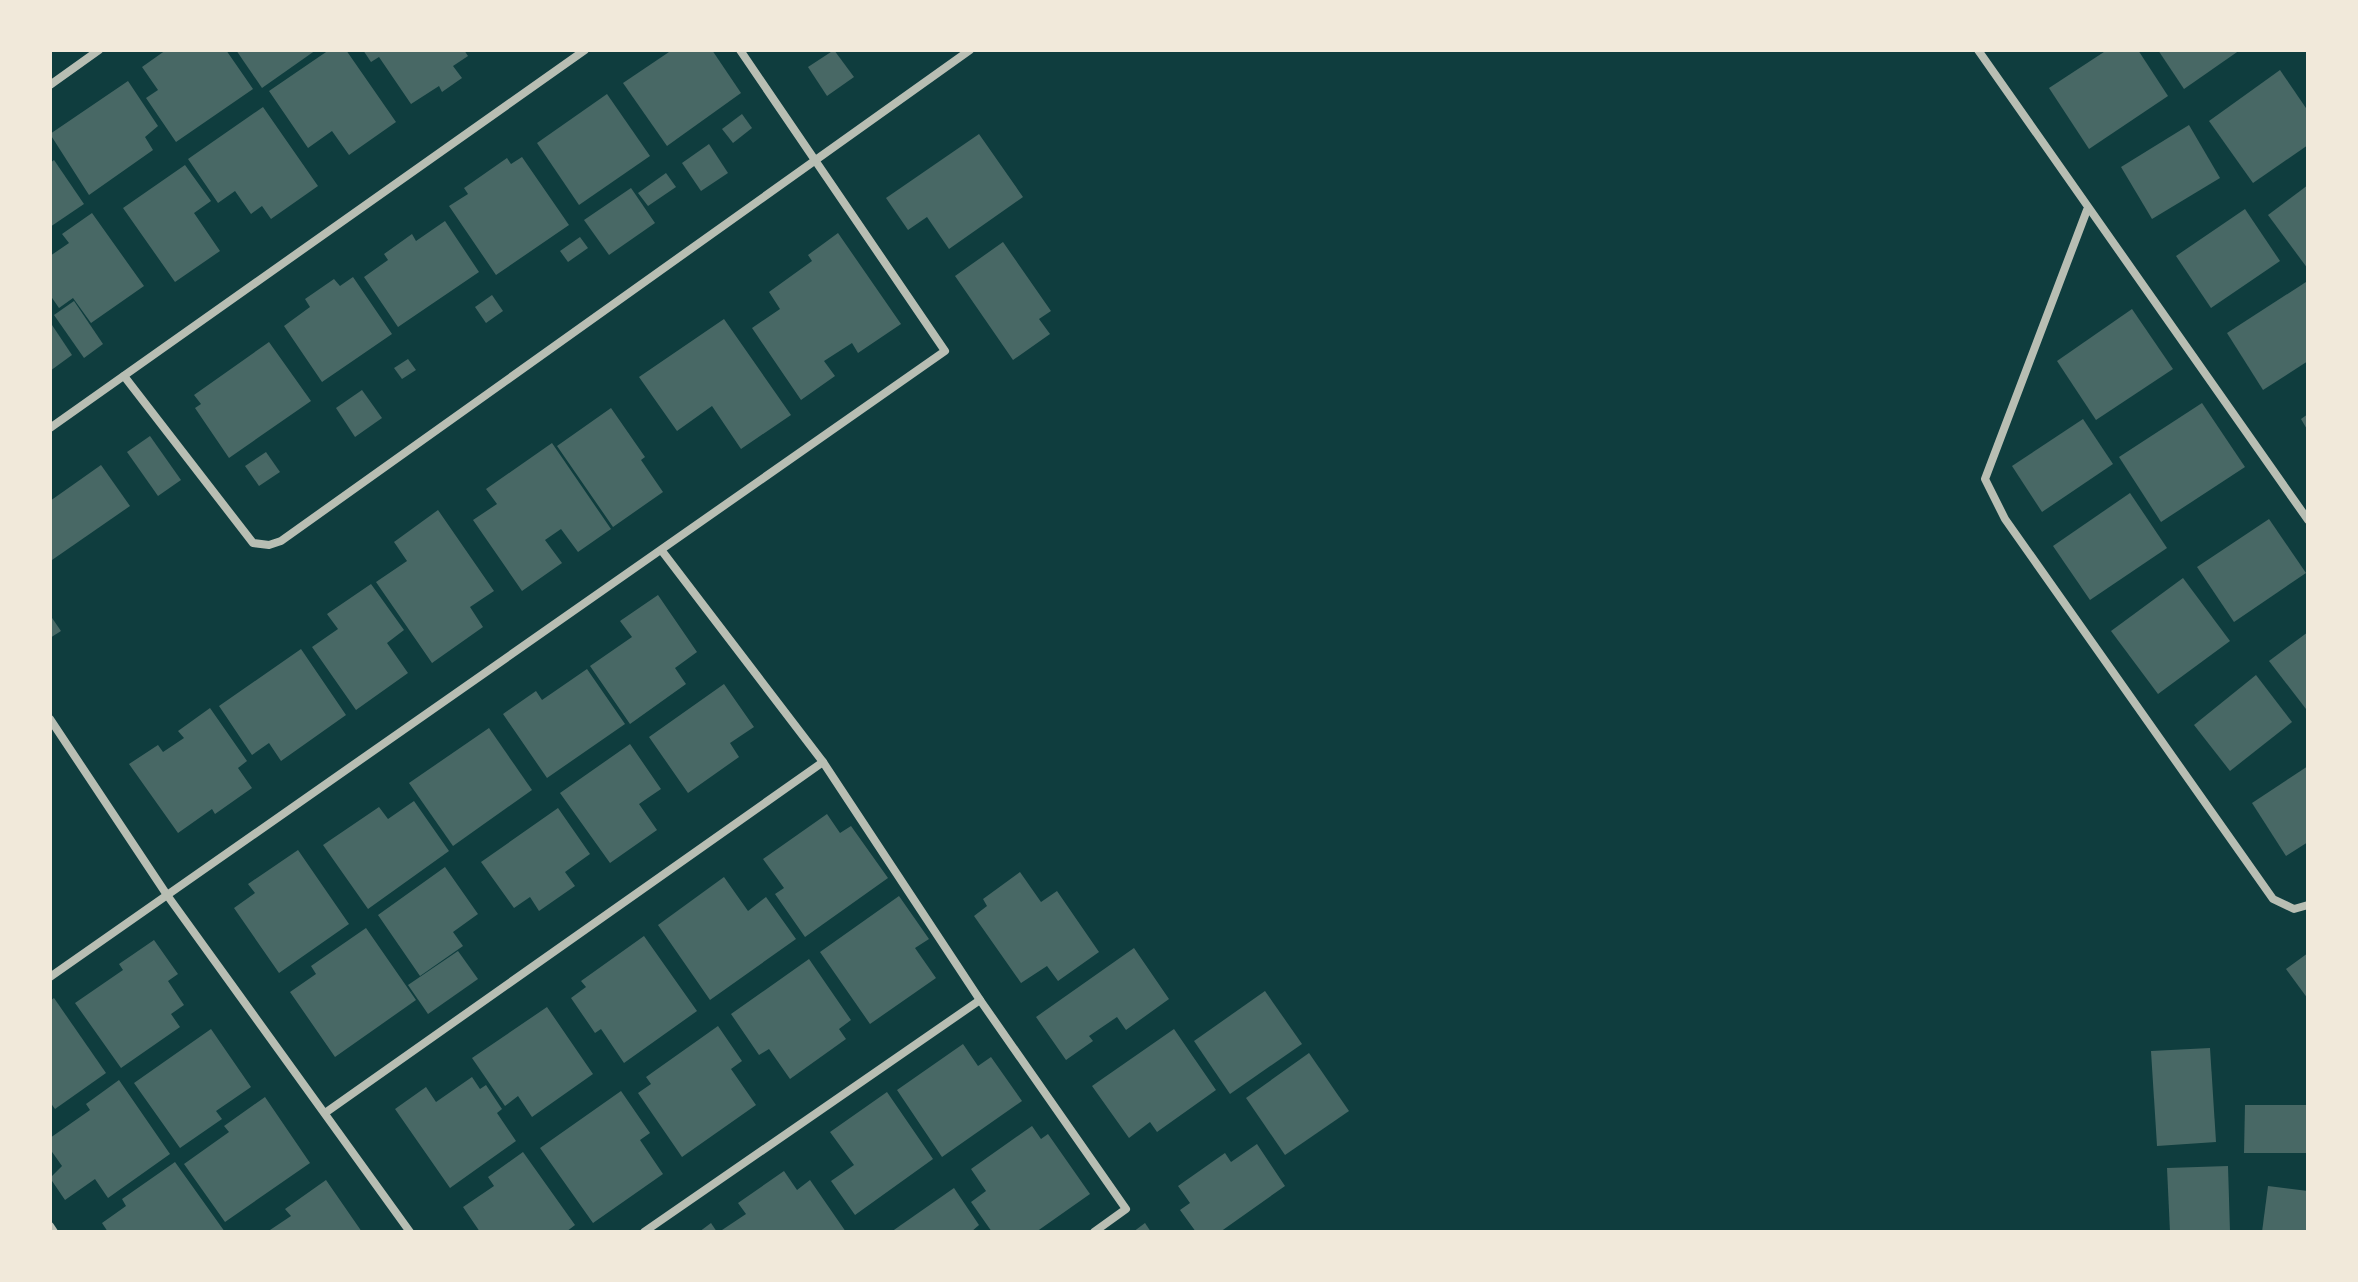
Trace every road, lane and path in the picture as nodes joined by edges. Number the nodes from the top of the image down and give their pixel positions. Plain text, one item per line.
1 (99, 50) edge
2 (585, 50) edge
3 (740, 50) edge
4 (970, 50) edge
5 (1978, 50) edge
6 (50, 85) edge
7 (815, 161) junction
8 (2087, 210) junction
9 (124, 376) junction
10 (50, 428) edge
11 (2308, 520) edge
12 (662, 551) junction
13 (50, 719) edge
14 (823, 762) junction
15 (167, 895) junction
16 (2308, 905) edge
17 (50, 977) edge
18 (980, 1000) junction
19 (325, 1113) junction
20 (50, 1226) edge
21 (54, 1232) edge
22 (410, 1232) edge
23 (644, 1232) edge
24 (1094, 1232) edge

1 - 6 street
2 - 9 street
3 - 7 street
4 - 7 street
5 - 8 street
7 - 9 street
7 - 12 street
8 - 11 street
8 - 16 street
9 - 10 street
12 - 14 street
12 - 15 street
13 - 15 street
14 - 18 street
14 - 19 street
15 - 17 street
15 - 19 street
18 - 23 street
18 - 24 street
19 - 22 street
20 - 21 street

